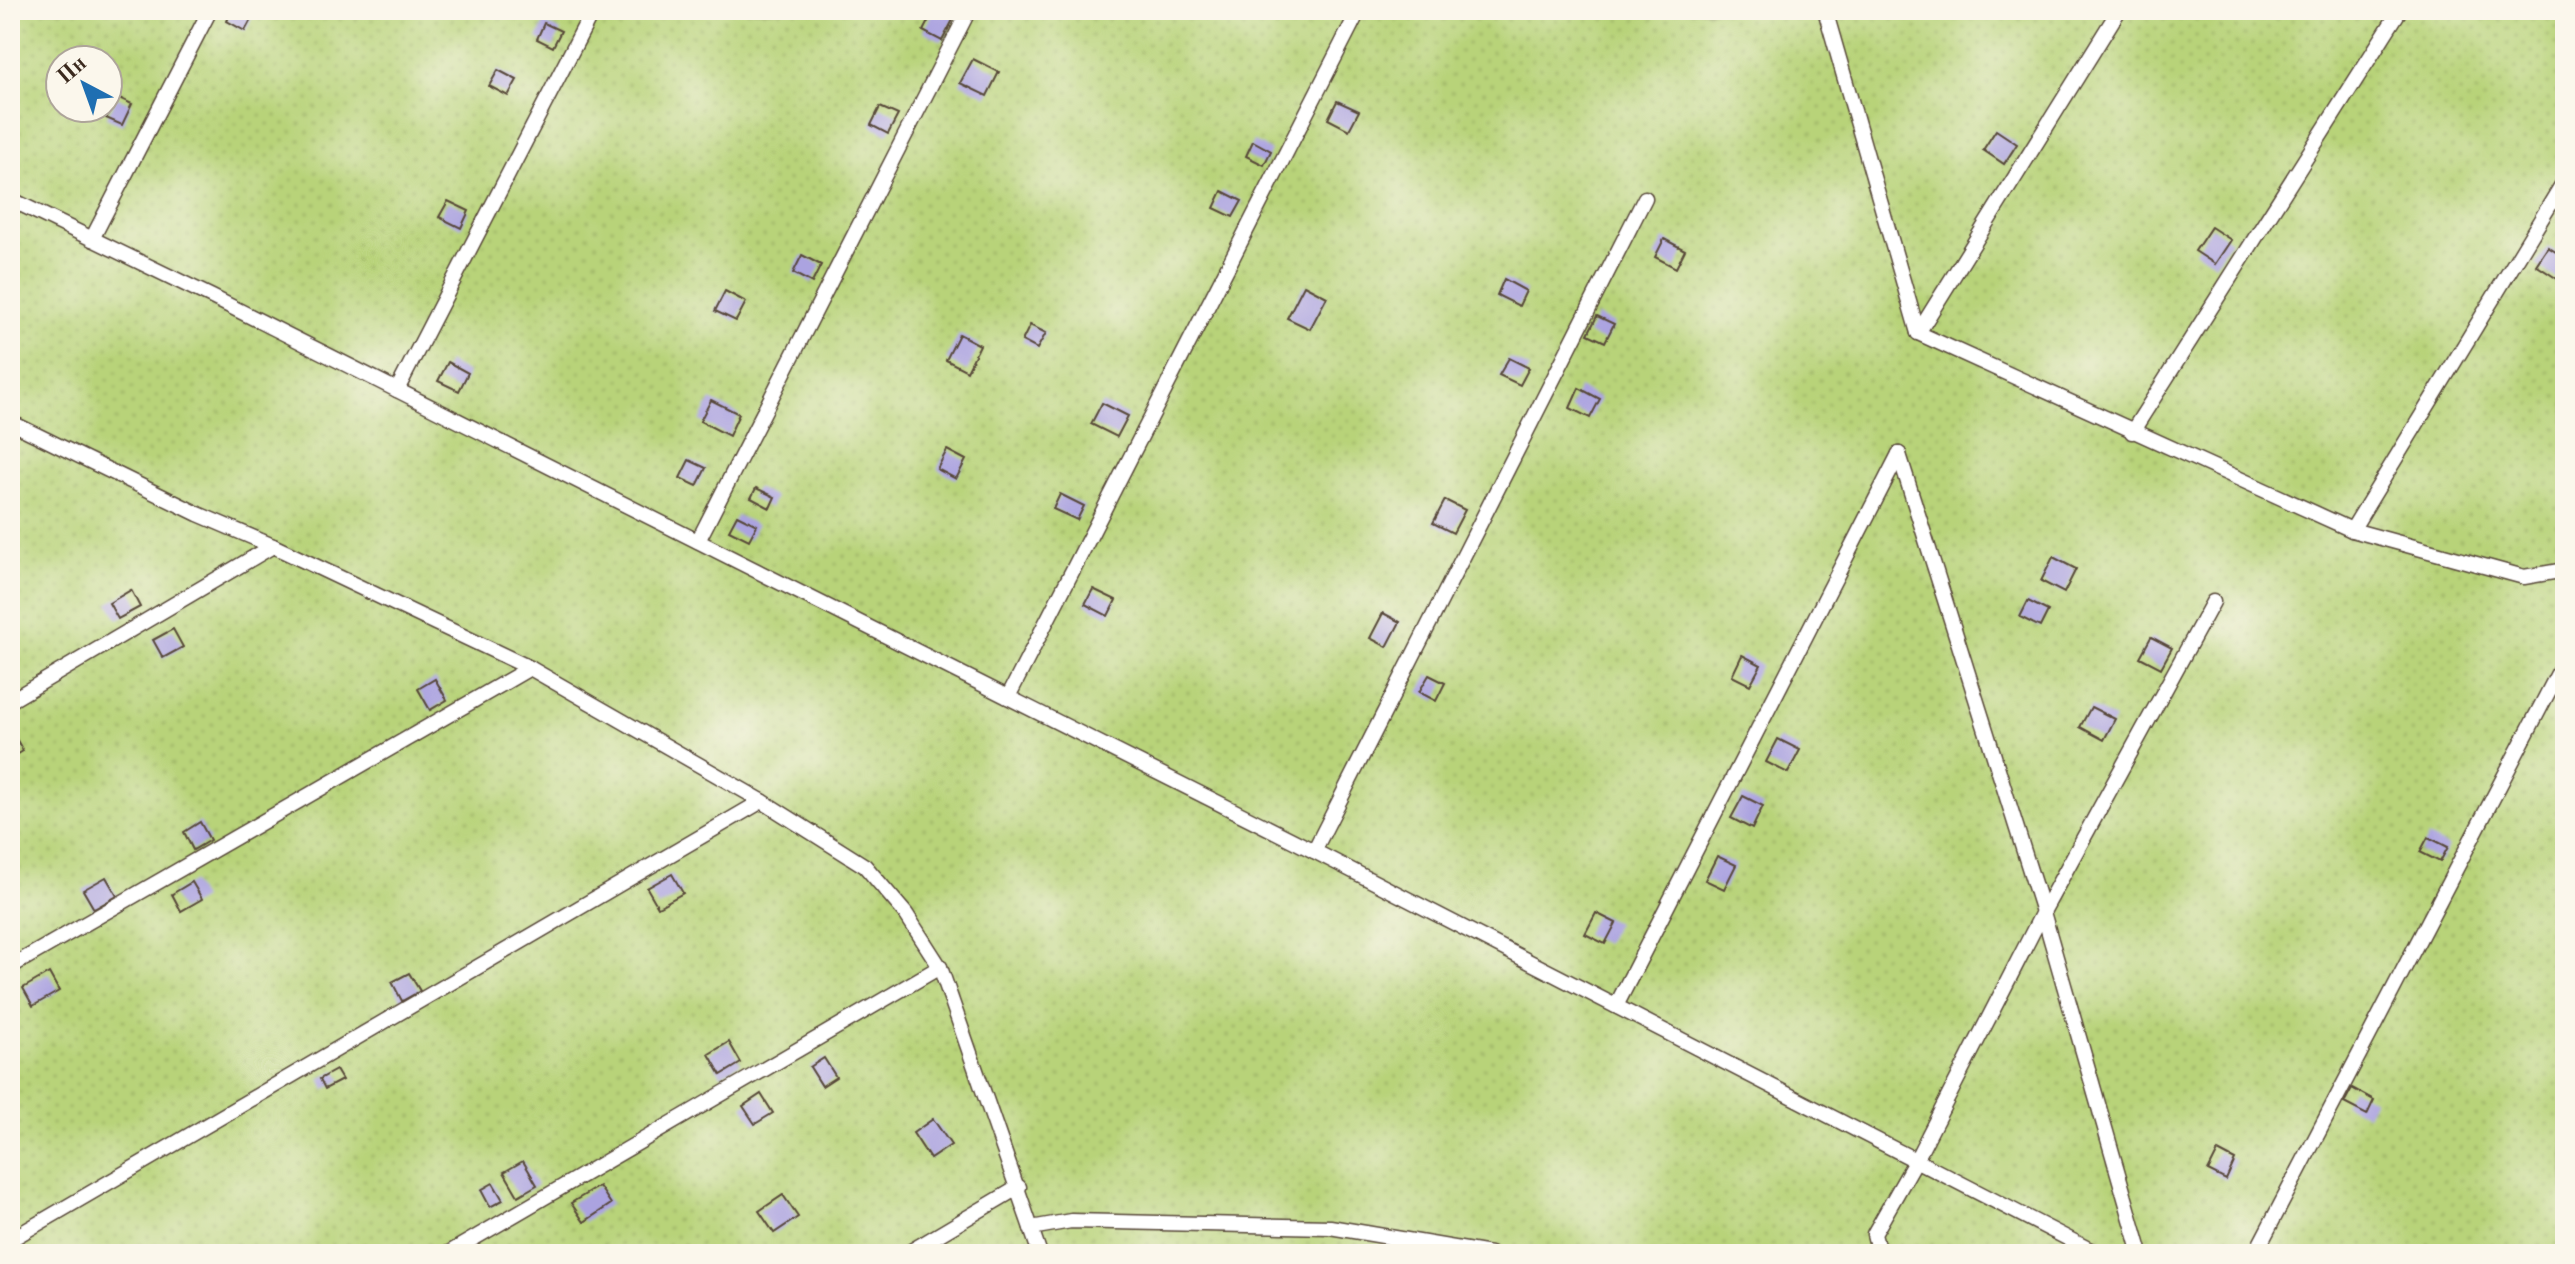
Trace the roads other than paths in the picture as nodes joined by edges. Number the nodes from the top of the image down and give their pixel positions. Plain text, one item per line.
1 (210, 10) edge
2 (593, 10) edge
3 (969, 10) edge
4 (1359, 10) edge
5 (1825, 10) edge
6 (2119, 10) edge
7 (2400, 10) edge
8 (2565, 180) edge
9 (1645, 198) dead end
10 (10, 199) edge
11 (92, 239) junction
12 (1918, 333) junction
13 (397, 390) junction
14 (13, 426) edge
15 (2132, 432) junction
16 (2352, 530) junction
17 (698, 541) junction
18 (273, 546) junction
19 (2565, 570) edge
20 (2213, 602) dead end
21 (2565, 660) edge
22 (530, 668) junction
23 (1008, 697) junction
24 (10, 701) edge
25 (762, 801) junction
26 (1314, 851) junction
27 (2043, 912) junction
28 (10, 967) edge
29 (940, 967) junction
30 (1616, 1006) junction
31 (1916, 1160) junction
32 (1019, 1187) junction
33 (1031, 1228) junction
34 (10, 1240) edge
35 (447, 1254) edge
36 (906, 1254) edge
37 (1040, 1254) edge
38 (1490, 1254) edge
39 (1879, 1254) edge
40 (2098, 1254) edge
41 (2141, 1254) edge
42 (2255, 1254) edge

1 - 11 lane
2 - 13 lane
3 - 17 lane
4 - 23 lane
5 - 12 lane
6 - 12 lane
7 - 15 lane
8 - 16 lane
9 - 26 lane
10 - 11 lane
11 - 13 lane
12 - 15 lane
13 - 17 lane
14 - 18 lane
15 - 16 lane
16 - 19 lane
17 - 23 lane
18 - 22 lane
18 - 24 lane
20 - 27 lane
21 - 42 lane
22 - 25 lane
22 - 28 lane
23 - 26 lane
25 - 29 lane
25 - 34 lane
26 - 30 lane
27 - 30 lane
27 - 31 lane
27 - 41 lane
29 - 32 lane
29 - 35 lane
30 - 31 lane
31 - 39 lane
31 - 40 lane
32 - 33 lane
32 - 36 lane
33 - 37 lane
33 - 38 lane

